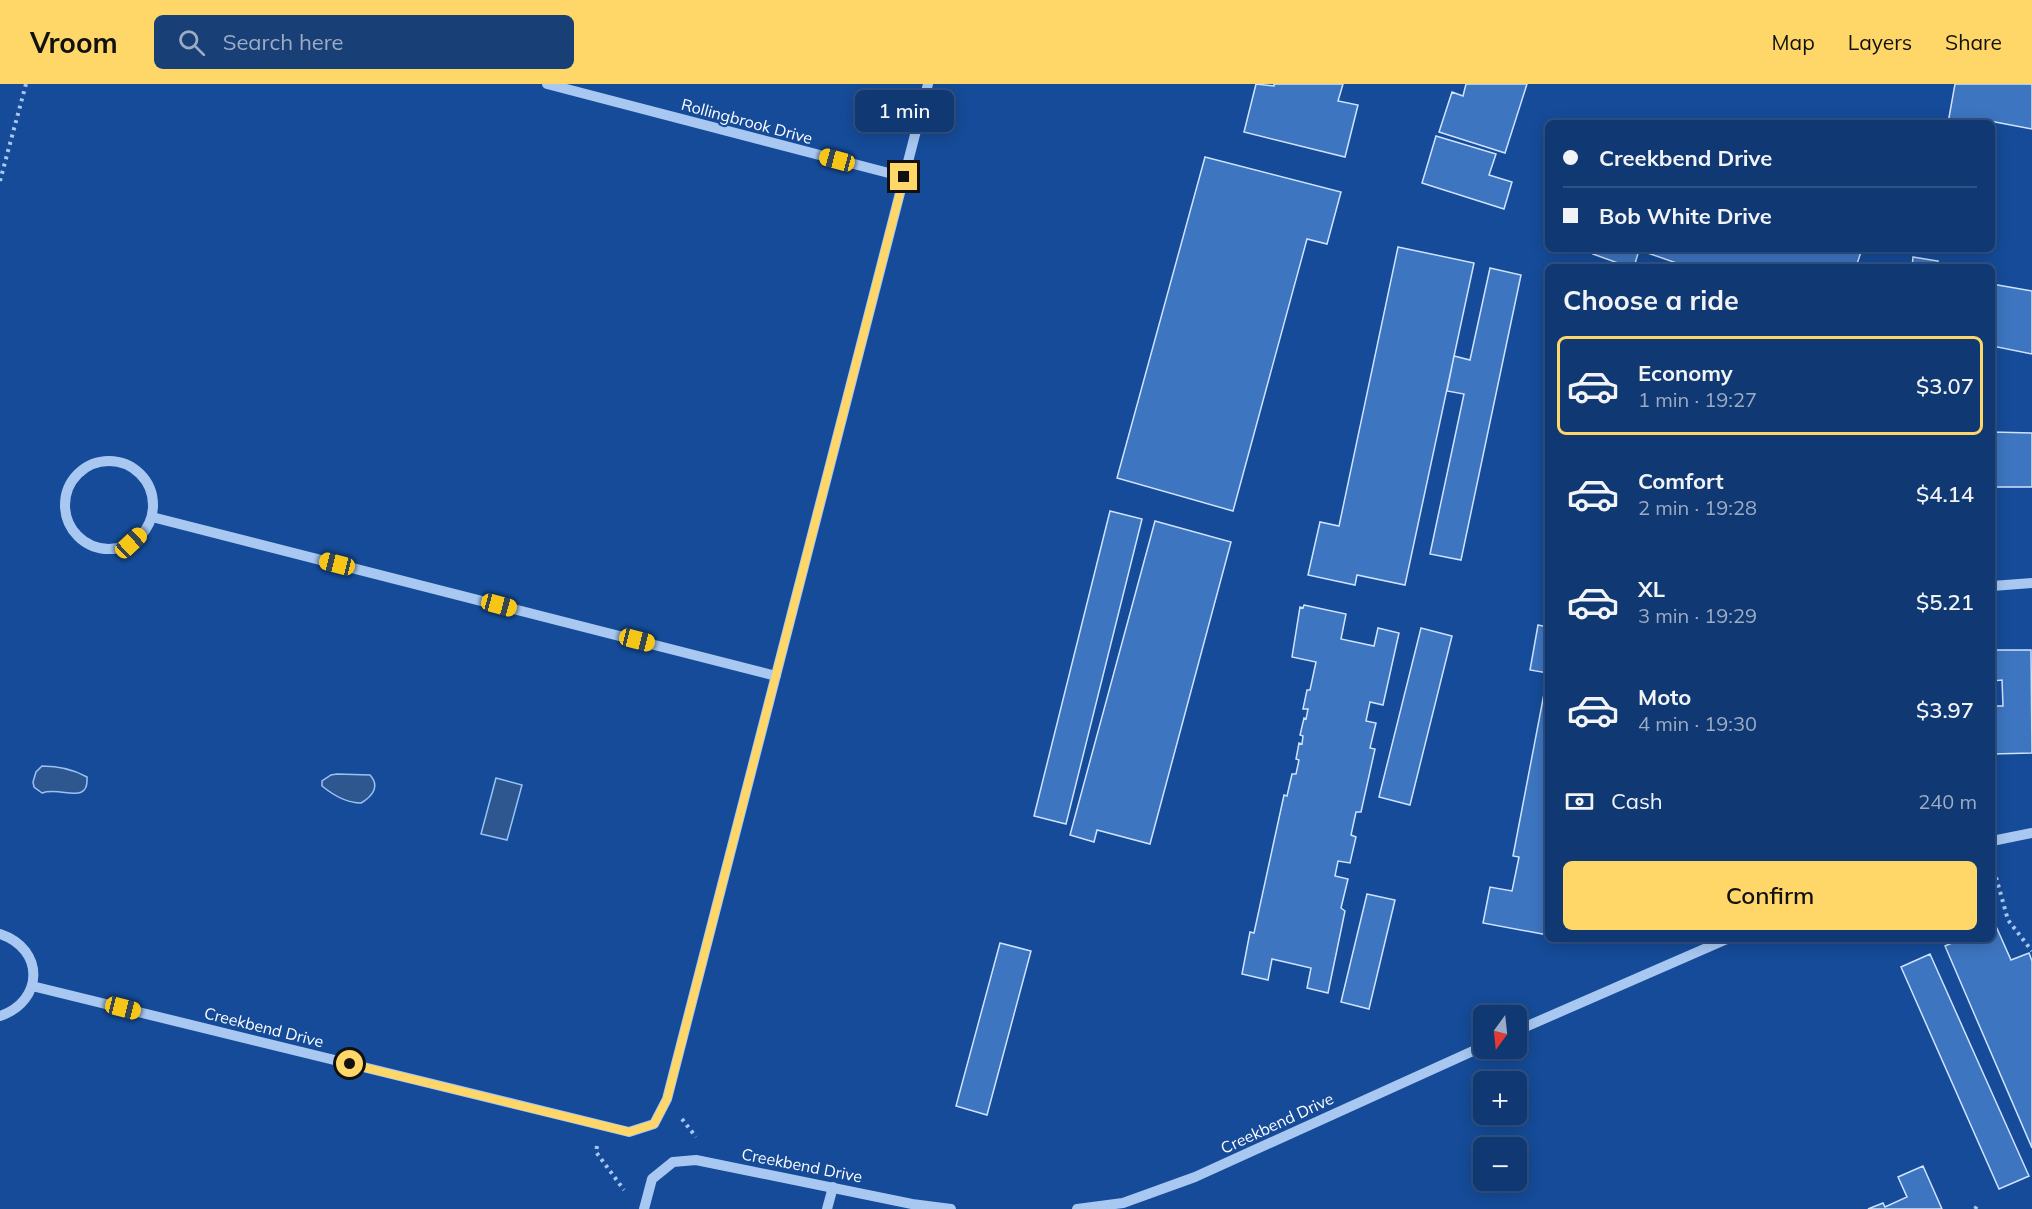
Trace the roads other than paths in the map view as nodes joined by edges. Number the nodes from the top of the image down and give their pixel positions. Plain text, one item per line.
1 (547, 84) edge
2 (928, 84) edge
3 (904, 177) junction
4 (152, 517) junction
5 (2032, 583) edge
6 (1995, 586) edge
7 (776, 676) junction
8 (2032, 833) edge
9 (1995, 840) edge
10 (0, 934) edge
11 (1720, 942) edge
12 (32, 986) junction
13 (0, 1016) edge
14 (1527, 1026) edge
15 (1473, 1051) edge
16 (832, 1187) junction
17 (645, 1204) edge
18 (827, 1209) edge
19 (951, 1209) edge
20 (1077, 1209) edge

1 - 3 street, Rollingbrook Drive
2 - 3 street
3 - 7 street
4 - 4 street
4 - 7 street
5 - 6 street
7 - 12 street, Creekbend Drive
8 - 9 street
10 - 12 street
11 - 14 street
12 - 13 street
15 - 20 street, Creekbend Drive
16 - 17 street, Creekbend Drive
16 - 18 street
16 - 19 street, Creekbend Drive

